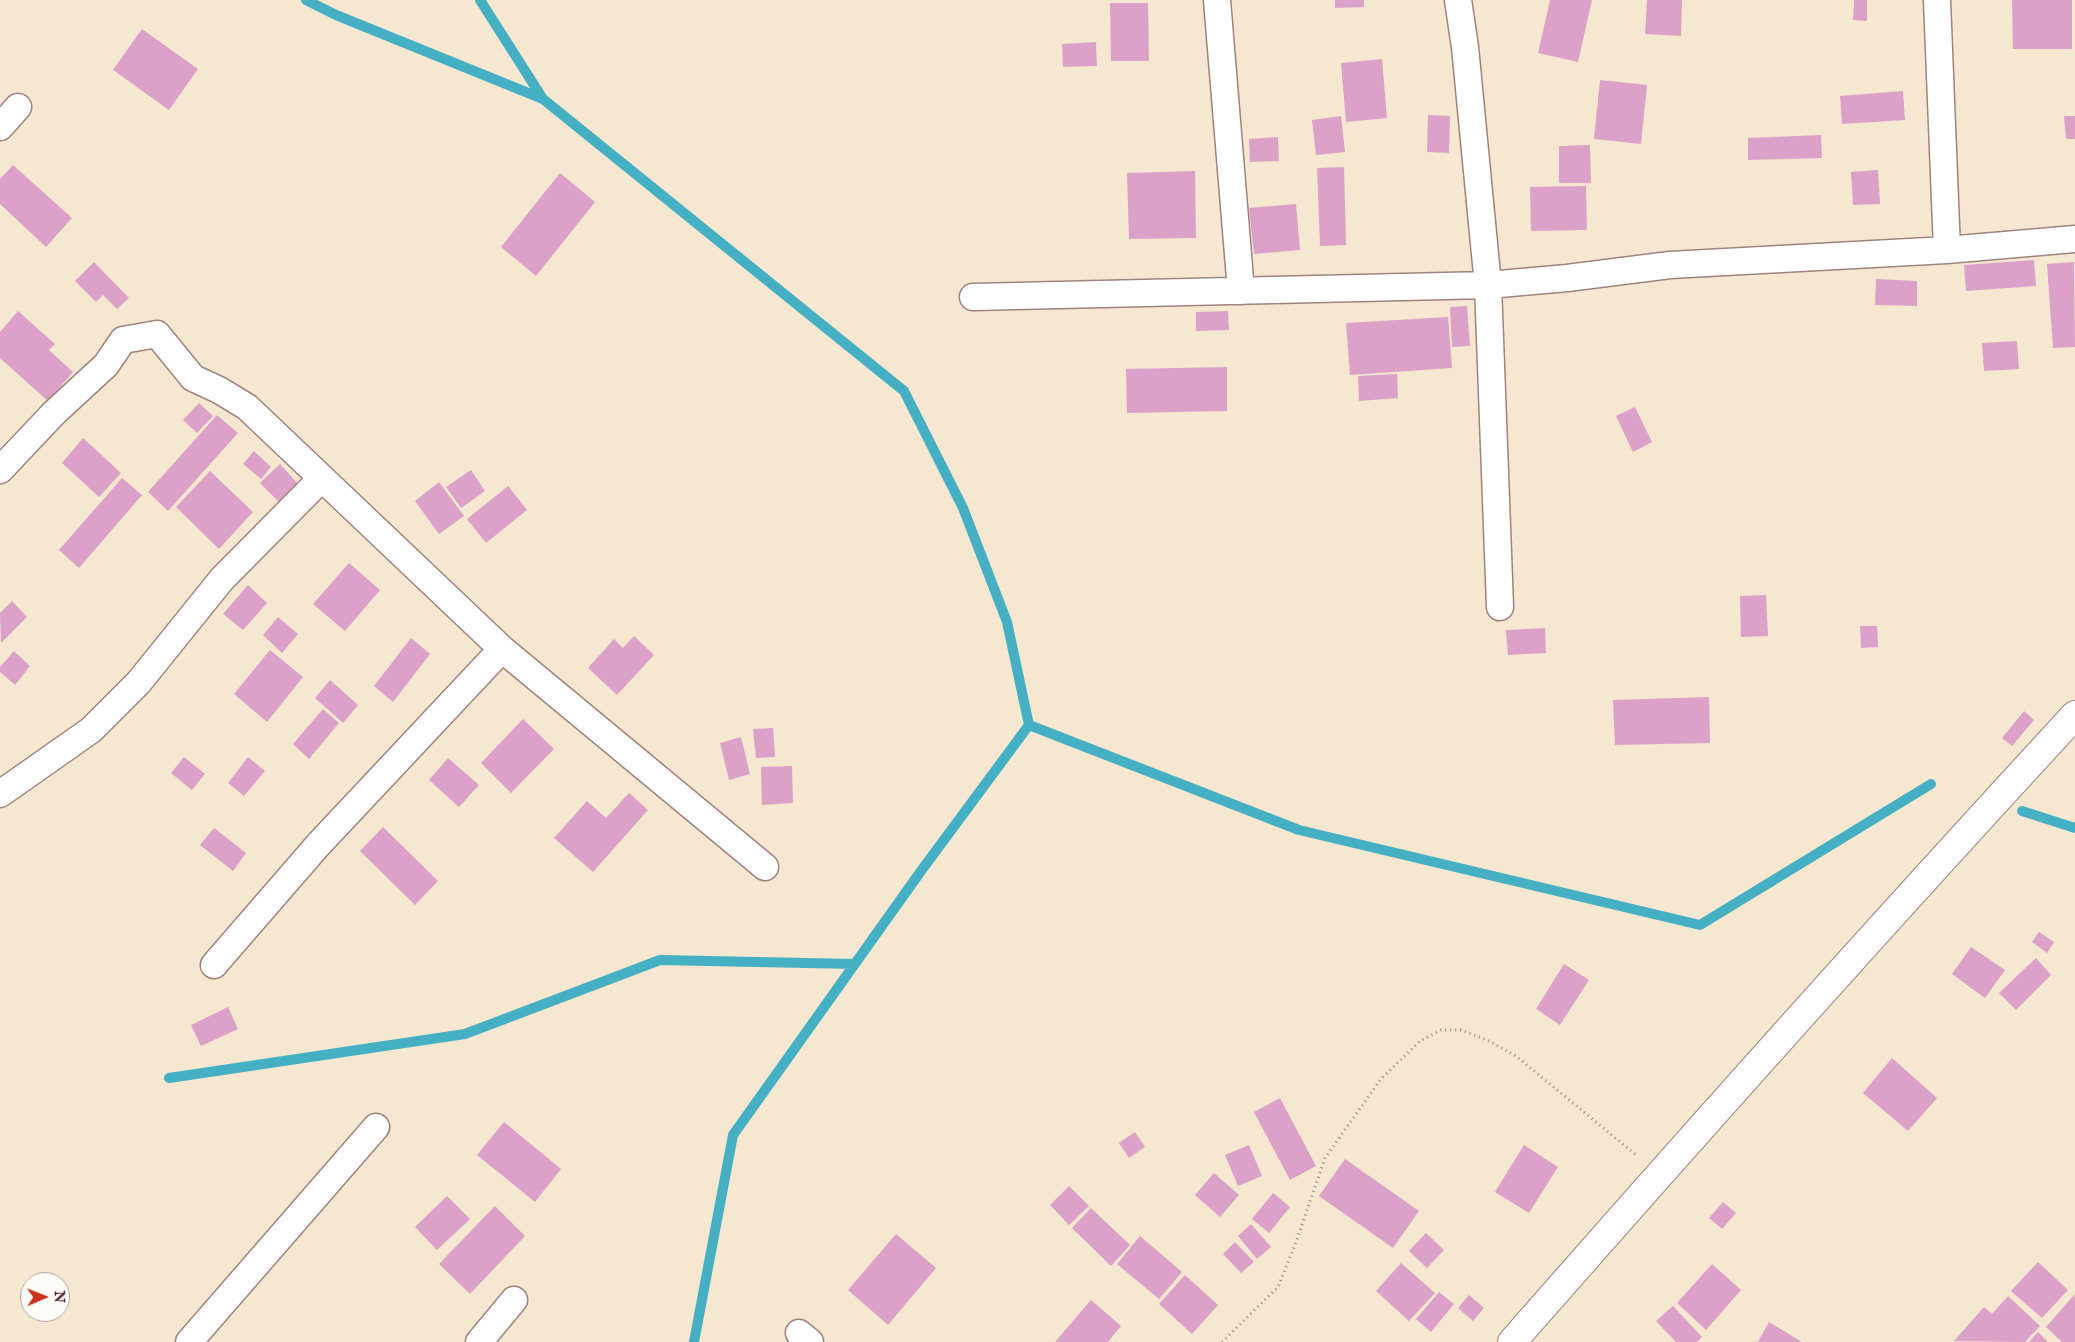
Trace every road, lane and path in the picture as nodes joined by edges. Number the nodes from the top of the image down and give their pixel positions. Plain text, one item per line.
1 (1217, 0) edge
2 (1458, 0) edge
3 (1938, 0) edge
4 (18, 107) dead end
5 (0, 127) edge
6 (2075, 238) edge
7 (1947, 250) junction
8 (1488, 285) junction
9 (1241, 291) junction
10 (973, 297) dead end
11 (0, 470) edge
12 (322, 478) junction
13 (1500, 607) dead end
14 (502, 649) junction
15 (2075, 715) edge
16 (0, 794) edge
17 (765, 867) dead end
18 (214, 965) dead end
19 (376, 1127) dead end
20 (1659, 1174) junction
21 (514, 1300) dead end
22 (189, 1342) edge
23 (479, 1342) edge
24 (1222, 1342) edge
25 (1512, 1342) edge

1 - 9 street
2 - 8 street
3 - 7 street
4 - 5 street
6 - 7 street
7 - 8 street
8 - 9 street
8 - 13 street
9 - 10 street
11 - 12 street
12 - 14 street
12 - 16 street
14 - 17 street
14 - 18 street
15 - 20 street
19 - 22 street
20 - 24 path
20 - 25 street
21 - 23 street

